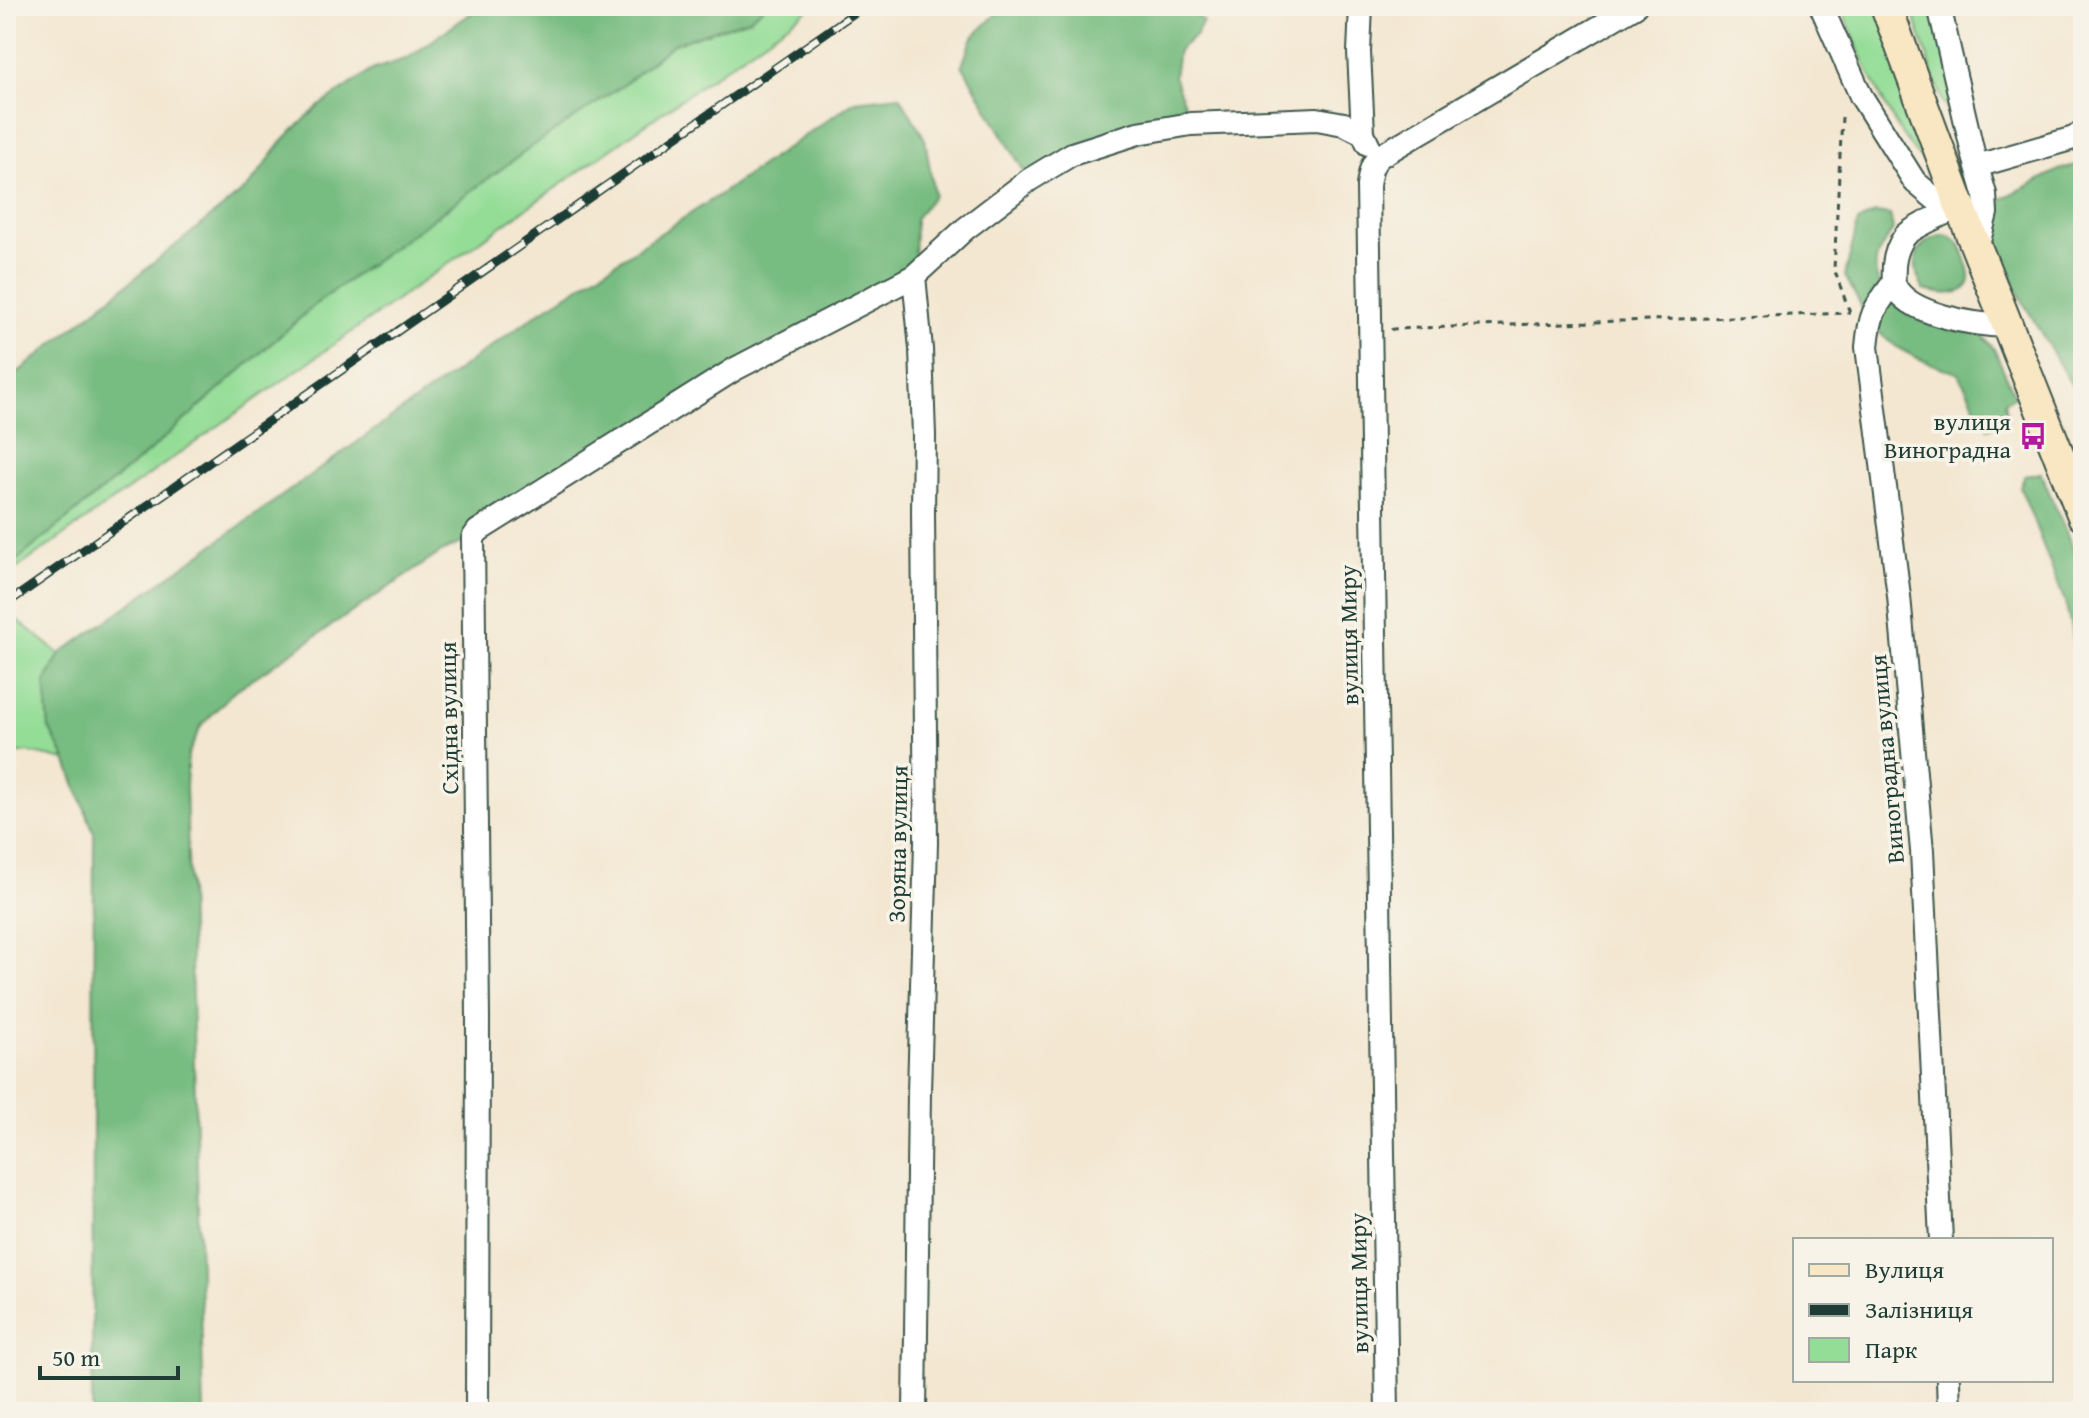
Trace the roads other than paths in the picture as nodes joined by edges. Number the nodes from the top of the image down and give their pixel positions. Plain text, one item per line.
1 (1361, 6) edge
2 (1635, 6) edge
3 (1821, 6) edge
4 (1886, 6) edge
5 (1939, 6) edge
6 (2083, 132) edge
7 (1363, 133) junction
8 (1376, 159) junction
9 (1977, 166) junction
10 (1960, 206) junction
11 (1977, 249) junction
12 (914, 276) junction
13 (1894, 282) junction
14 (2007, 326) junction
15 (2083, 516) edge
16 (1941, 1238) edge
17 (1948, 1382) edge
18 (477, 1412) edge
19 (915, 1412) edge
20 (1387, 1412) edge
21 (1949, 1412) edge

1 - 7 street
2 - 8 street
3 - 10 street
4 - 10 main road
5 - 9 street
6 - 9 street
7 - 8 street
7 - 12 street
8 - 20 street, вулиця Миру
9 - 11 street
10 - 11 main road
10 - 13 street
11 - 14 main road
12 - 18 street, Східна вулиця
12 - 19 street, Зоряна вулиця
13 - 14 street
13 - 16 street, Виноградна вулиця
14 - 15 main road
17 - 21 street

